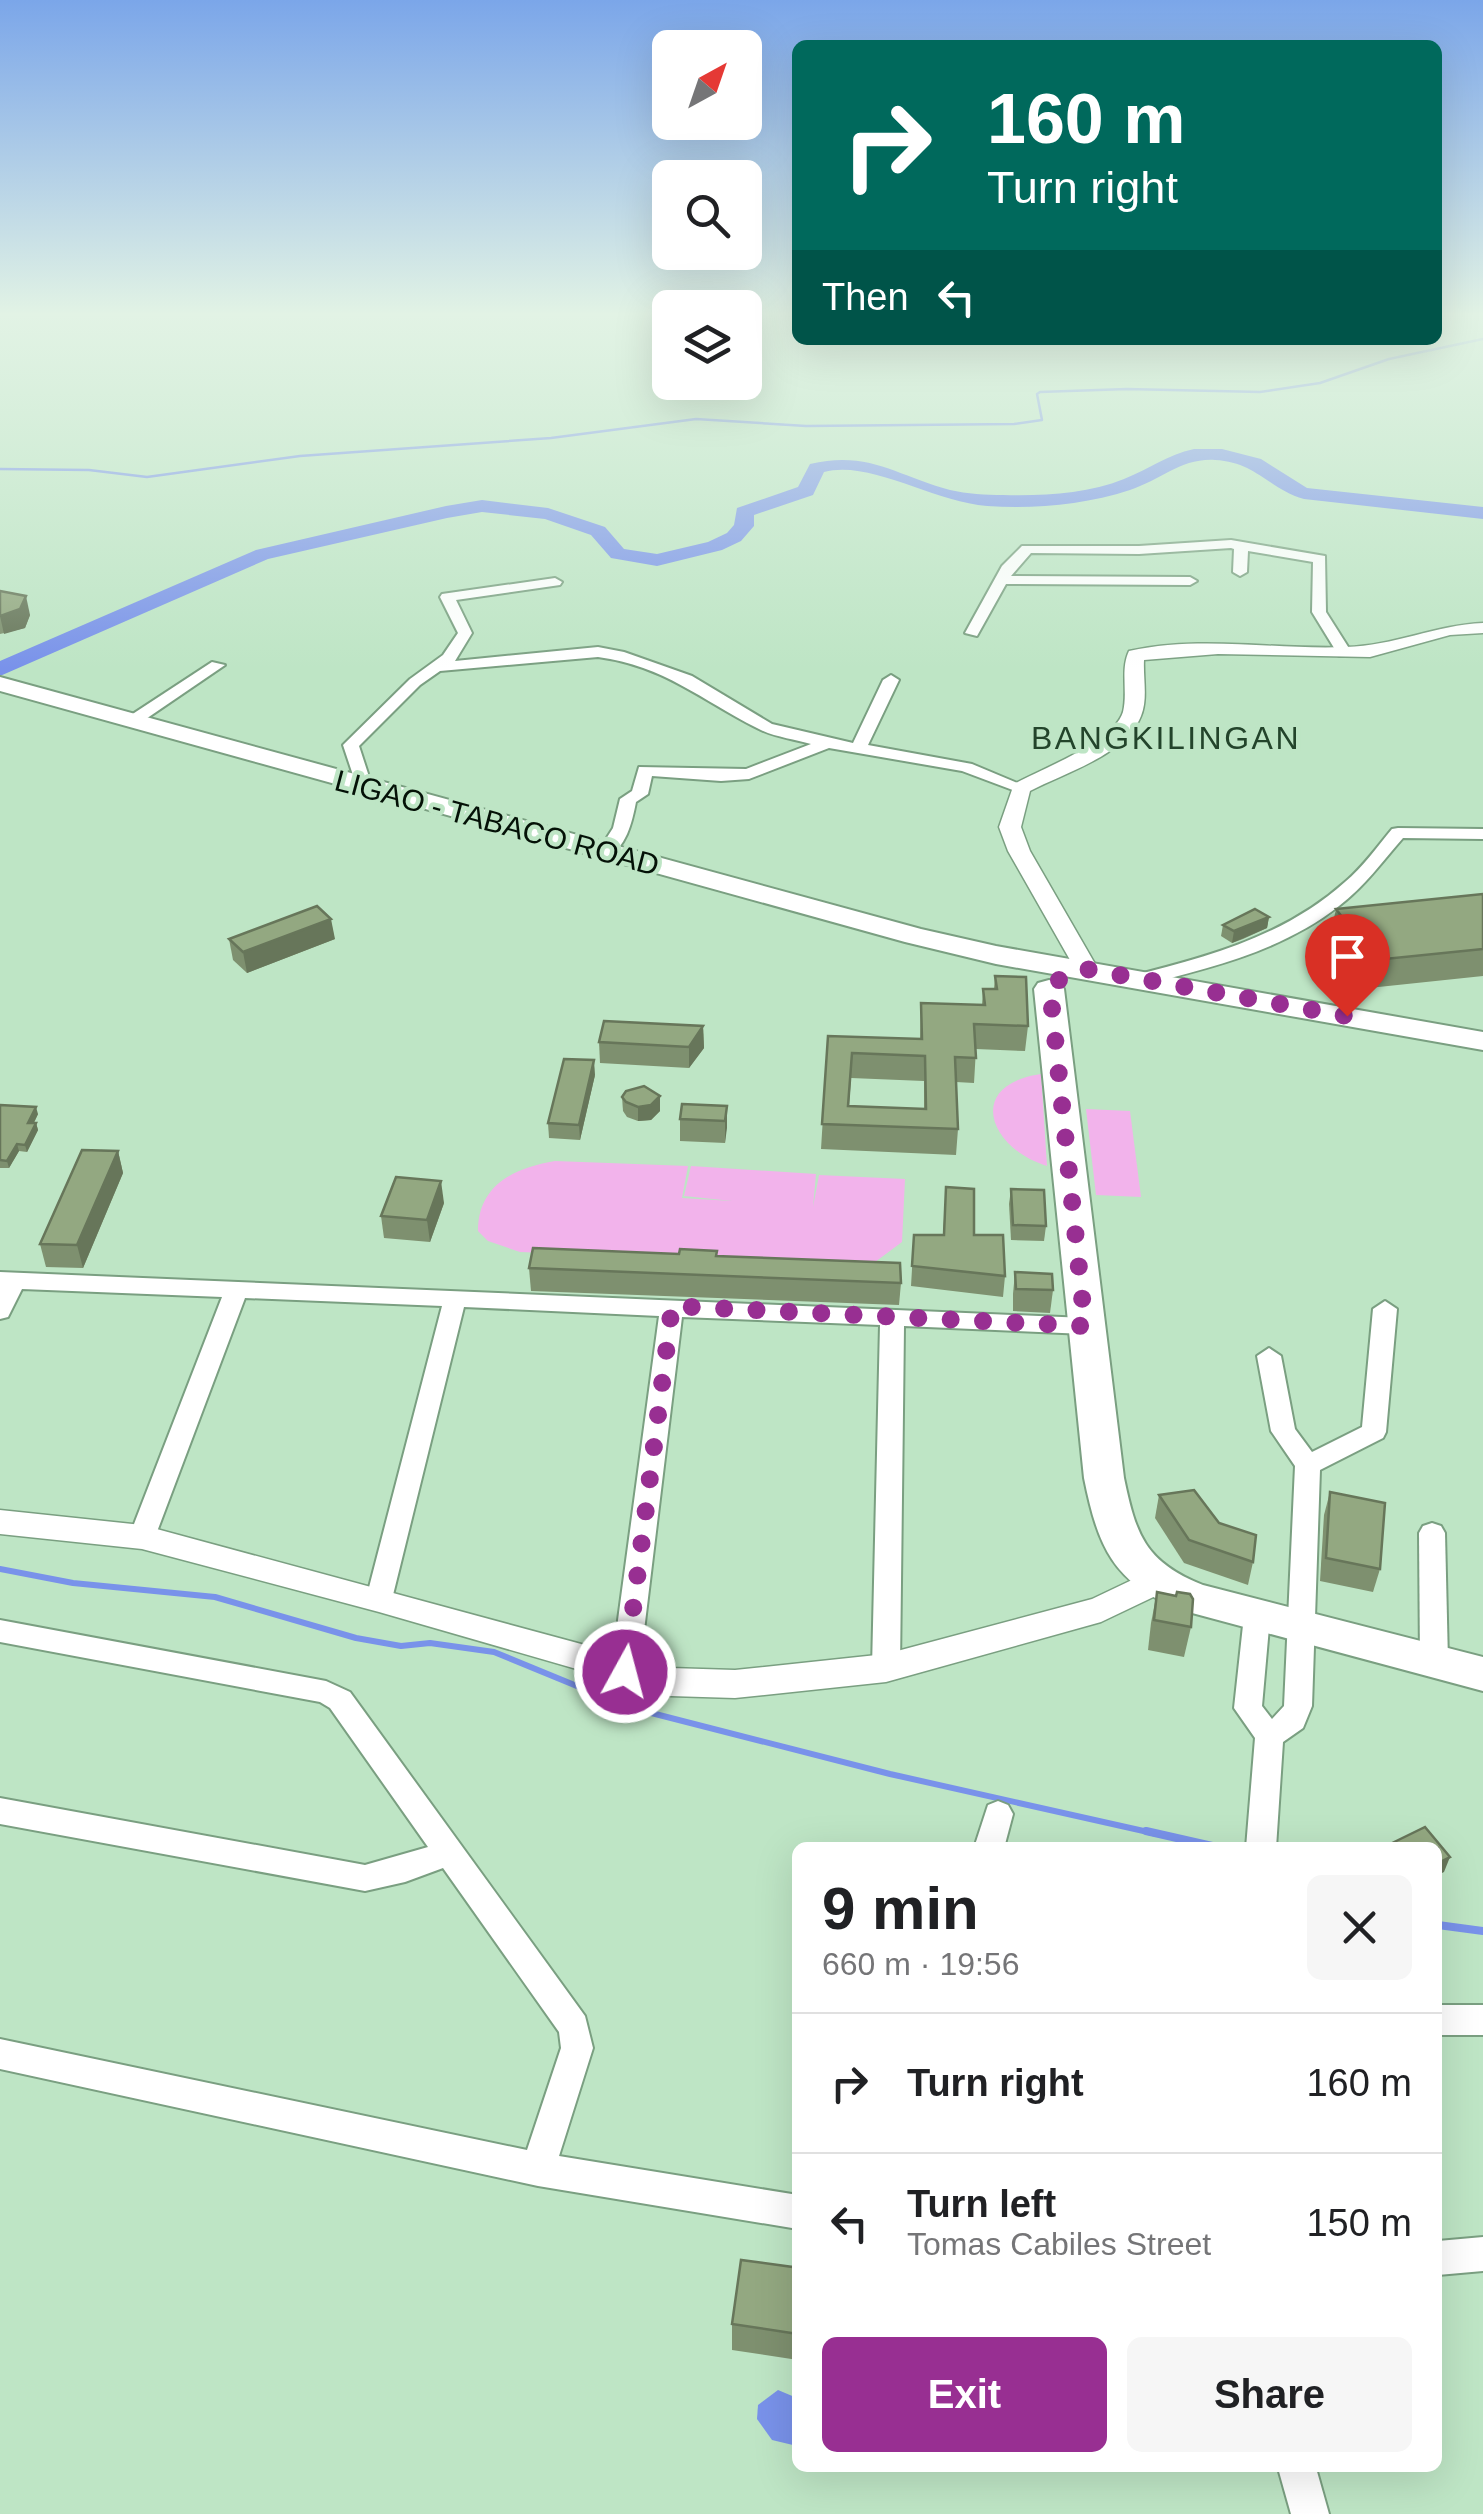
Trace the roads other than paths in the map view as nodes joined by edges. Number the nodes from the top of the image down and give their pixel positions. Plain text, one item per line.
1 (1240, 545) junction
2 (1240, 572) dead end
3 (1002, 580) junction
4 (1190, 580) dead end
5 (555, 582) dead end
6 (1483, 628) edge
7 (972, 633) dead end
8 (1344, 653) junction
9 (217, 665) dead end
10 (436, 667) junction
11 (891, 680) dead end
12 (0, 684) edge
13 (131, 722) junction
14 (826, 743) junction
15 (859, 748) junction
16 (364, 786) junction
17 (1021, 788) junction
18 (1483, 834) edge
19 (606, 852) junction
20 (996, 955) junction
21 (1086, 969) junction
22 (1138, 980) junction
23 (1050, 989) junction
24 (1483, 1041) edge
25 (7, 1280) edge
26 (237, 1288) junction
27 (455, 1299) junction
28 (672, 1306) junction
29 (1385, 1310) dead end
30 (0, 1312) edge
31 (892, 1316) junction
32 (1085, 1326) junction
33 (1269, 1356) dead end
34 (1308, 1465) junction
35 (0, 1522) edge
36 (1432, 1533) dead end
37 (142, 1537) junction
38 (1155, 1582) junction
39 (379, 1599) junction
40 (1257, 1616) junction
41 (1304, 1629) junction
42 (0, 1630) edge
43 (1434, 1662) junction
44 (886, 1668) junction
45 (625, 1672) junction
46 (1483, 1674) edge
47 (1269, 1736) junction
48 (0, 1810) edge
49 (998, 1814) dead end
50 (1264, 1833) edge
51 (991, 1842) edge
52 (446, 1853) junction
53 (1442, 2020) edge
54 (1483, 2020) edge
55 (0, 2054) edge
56 (538, 2169) junction
57 (792, 2211) edge
58 (1483, 2254) edge
59 (1442, 2258) edge
60 (1298, 2472) edge
61 (1308, 2514) edge

1 - 2 street
1 - 3 street
1 - 8 street
3 - 4 street
3 - 7 street
5 - 10 street
6 - 8 street
8 - 17 street
9 - 13 street
10 - 14 street
10 - 16 street
11 - 15 street
12 - 13 main road, LIGAO - TABACO ROAD
13 - 16 main road, LIGAO - TABACO ROAD
14 - 15 street
14 - 19 street
15 - 17 street
16 - 19 main road, LIGAO - TABACO ROAD
17 - 21 street
18 - 22 street
19 - 20 main road, LIGAO - TABACO ROAD
20 - 21 main road, LIGAO - TABACO ROAD
20 - 23 main road, LIGAO - TABACO ROAD
21 - 22 main road, LIGAO - TABACO ROAD
21 - 23 main road
22 - 24 main road, LIGAO - TABACO ROAD
23 - 32 main road
25 - 26 street
25 - 30 street
26 - 27 street
26 - 37 street
27 - 28 street
27 - 39 street
28 - 31 street
28 - 45 street
29 - 34 street
31 - 32 street
31 - 44 street
32 - 38 main road
33 - 34 street
34 - 41 street
35 - 37 street
36 - 43 street
37 - 39 street
38 - 40 main road
38 - 44 street
39 - 45 street
40 - 41 main road
40 - 47 street
41 - 43 main road
41 - 47 street
42 - 52 street
43 - 46 main road
44 - 45 street
47 - 50 street
48 - 52 street
49 - 51 street
52 - 56 street
53 - 54 street
55 - 56 street
56 - 57 street
58 - 59 street
60 - 61 street

